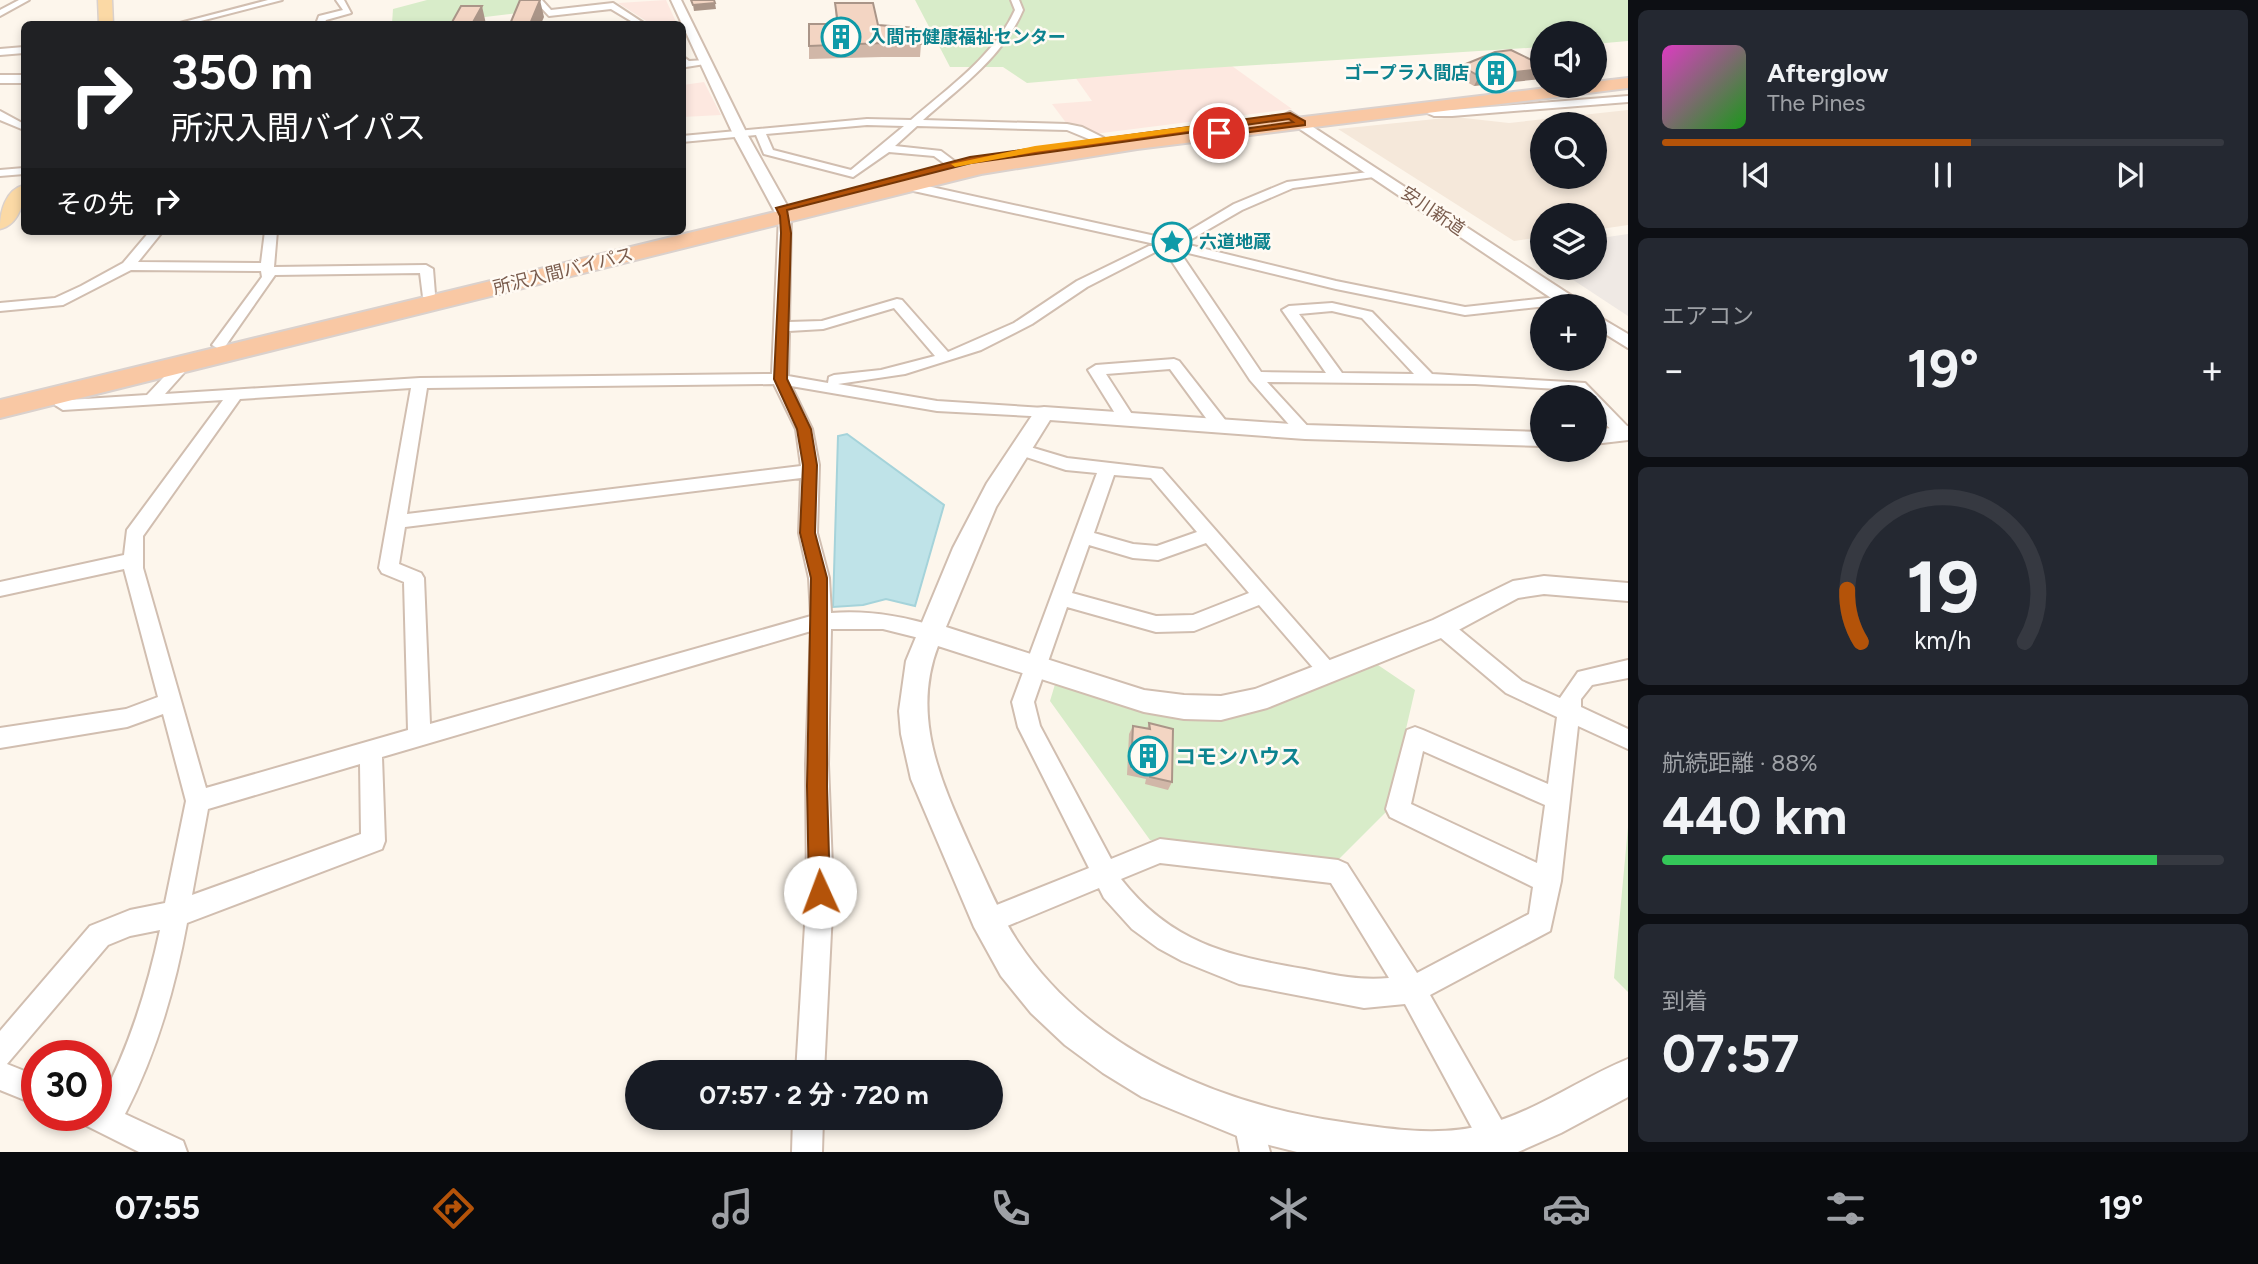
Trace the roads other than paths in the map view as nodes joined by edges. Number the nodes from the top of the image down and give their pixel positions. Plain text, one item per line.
1 (25, 0) edge
2 (105, 0) edge
3 (278, 0) edge
4 (340, 0) edge
5 (538, 0) edge
6 (575, 0) edge
7 (676, 0) edge
8 (1015, 0) edge
9 (0, 13) edge
10 (581, 13) junction
11 (106, 21) edge
12 (192, 21) edge
13 (321, 21) edge
14 (636, 21) edge
15 (684, 21) edge
16 (686, 27) edge
17 (21, 50) edge
18 (0, 52) edge
19 (706, 63) junction
20 (686, 64) edge
21 (1628, 75) edge
22 (1607, 77) edge
23 (0, 79) edge
24 (21, 79) edge
25 (1628, 83) edge
26 (1530, 88) edge
27 (1628, 99) edge
28 (1423, 109) junction
29 (0, 114) edge
30 (1296, 120) junction
31 (914, 123) junction
32 (21, 126) edge
33 (760, 132) junction
34 (740, 134) junction
35 (686, 139) edge
36 (1100, 140) junction
37 (886, 148) junction
38 (953, 164) junction
39 (21, 171) edge
40 (0, 173) edge
41 (1377, 174) junction
42 (904, 185) junction
43 (21, 195) edge
44 (783, 212) junction
45 (0, 223) edge
46 (686, 234) edge
47 (154, 235) edge
48 (271, 235) edge
49 (683, 235) edge
50 (1155, 244) junction
51 (1179, 248) junction
52 (128, 266) junction
53 (268, 269) junction
54 (428, 294) junction
55 (1557, 294) edge
56 (1530, 306) edge
57 (0, 307) edge
58 (782, 327) junction
59 (1607, 328) edge
60 (1628, 342) edge
61 (219, 345) junction
62 (944, 357) junction
63 (182, 366) junction
64 (1255, 377) junction
65 (1337, 377) junction
66 (1427, 378) junction
67 (780, 379) junction
68 (808, 382) junction
69 (420, 383) junction
70 (1560, 385) edge
71 (60, 394) junction
72 (234, 395) junction
73 (0, 397) edge
74 (150, 401) junction
75 (0, 410) edge
76 (1044, 413) junction
77 (1607, 415) edge
78 (1127, 419) junction
79 (1220, 425) junction
80 (1305, 432) junction
81 (1626, 433) edge
82 (1607, 435) edge
83 (1530, 439) edge
84 (1020, 449) junction
85 (1108, 467) junction
86 (810, 471) junction
87 (397, 522) junction
88 (1083, 536) junction
89 (1209, 536) junction
90 (133, 560) junction
91 (0, 589) edge
92 (1628, 592) edge
93 (1262, 596) junction
94 (1060, 597) junction
95 (821, 622) junction
96 (1442, 627) junction
97 (931, 632) junction
98 (1037, 665) junction
99 (1628, 668) edge
100 (1329, 672) junction
101 (170, 702) junction
102 (1568, 712) junction
103 (419, 737) junction
104 (0, 738) edge
105 (1628, 739) edge
106 (371, 751) junction
107 (1558, 800) junction
108 (198, 801) junction
109 (1104, 872) junction
110 (1548, 881) junction
111 (176, 914) junction
112 (988, 921) junction
113 (1412, 990) junction
114 (0, 1053) edge
115 (811, 1060) edge
116 (0, 1076) edge
117 (1628, 1077) edge
118 (21, 1085) edge
119 (112, 1100) edge
120 (112, 1123) edge
121 (808, 1130) edge
122 (1252, 1137) edge
123 (1496, 1141) junction
124 (1398, 1150) edge
125 (172, 1152) edge
126 (807, 1152) edge

1 - 9 street
2 - 11 main road
3 - 12 street
4 - 13 street
5 - 10 street
6 - 10 street
7 - 15 street
8 - 31 street
10 - 14 street
16 - 19 street
17 - 18 street
19 - 20 street
19 - 34 street
21 - 22 highway
23 - 24 street
25 - 28 highway, 所沢入間バイパス
26 - 30 highway, 所沢入間バイパス
27 - 28 street
28 - 30 highway, 所沢入間バイパス
29 - 32 street
30 - 36 highway, 所沢入間バイパス
30 - 41 street, 安川新道
30 - 42 highway, 所沢入間バイパス
31 - 33 street
31 - 36 street
31 - 37 street
33 - 34 street
33 - 37 street
34 - 35 street
34 - 44 street
36 - 38 highway, 所沢入間バイパス
37 - 38 street
38 - 44 highway, 所沢入間バイパス
39 - 40 street
41 - 51 street
41 - 55 street, 安川新道
42 - 44 highway, 所沢入間バイパス
42 - 50 street
43 - 45 main road
44 - 46 highway, 所沢入間バイパス
44 - 58 street
44 - 63 highway, 所沢入間バイパス
47 - 52 street
48 - 53 street
49 - 54 highway, 所沢入間バイパス
50 - 51 street
50 - 62 street
51 - 56 street
51 - 64 street
52 - 53 street
52 - 57 street
53 - 54 street
53 - 61 street
54 - 61 highway, 所沢入間バイパス
58 - 62 street
58 - 67 street
59 - 60 street
61 - 73 highway, 所沢入間バイパス
62 - 68 street
63 - 71 highway, 所沢入間バイパス
63 - 74 street
64 - 65 street
64 - 80 street
65 - 66 street
65 - 66 street
66 - 70 street
67 - 68 street
67 - 69 street
67 - 86 street
68 - 76 street
69 - 72 street
69 - 87 street
71 - 74 street
71 - 75 highway, 所沢入間バイパス
72 - 74 street
72 - 90 street
76 - 78 street
76 - 84 street
77 - 81 street
78 - 79 street
78 - 79 street
79 - 80 street
80 - 83 street
81 - 82 street
84 - 85 street
84 - 97 street
85 - 88 street
85 - 89 street
86 - 87 street
86 - 95 street
87 - 103 street
88 - 89 street
88 - 94 street
89 - 93 street
90 - 91 street
90 - 101 street
92 - 96 street
93 - 94 street
93 - 100 street
94 - 98 street
95 - 97 street
95 - 103 street
95 - 115 street
96 - 100 street
96 - 102 street
97 - 98 street
97 - 112 street
98 - 100 street
98 - 109 street
99 - 102 street
101 - 104 street
101 - 108 street
102 - 105 street
102 - 107 street
103 - 106 street
106 - 108 street
106 - 111 street
107 - 110 street
107 - 110 street
108 - 111 street
109 - 112 street
109 - 113 street
109 - 113 street
110 - 113 street
111 - 114 street
111 - 119 street
112 - 122 street
113 - 123 street
116 - 118 street
117 - 123 street
120 - 125 street
121 - 126 street
122 - 124 street
123 - 124 street

